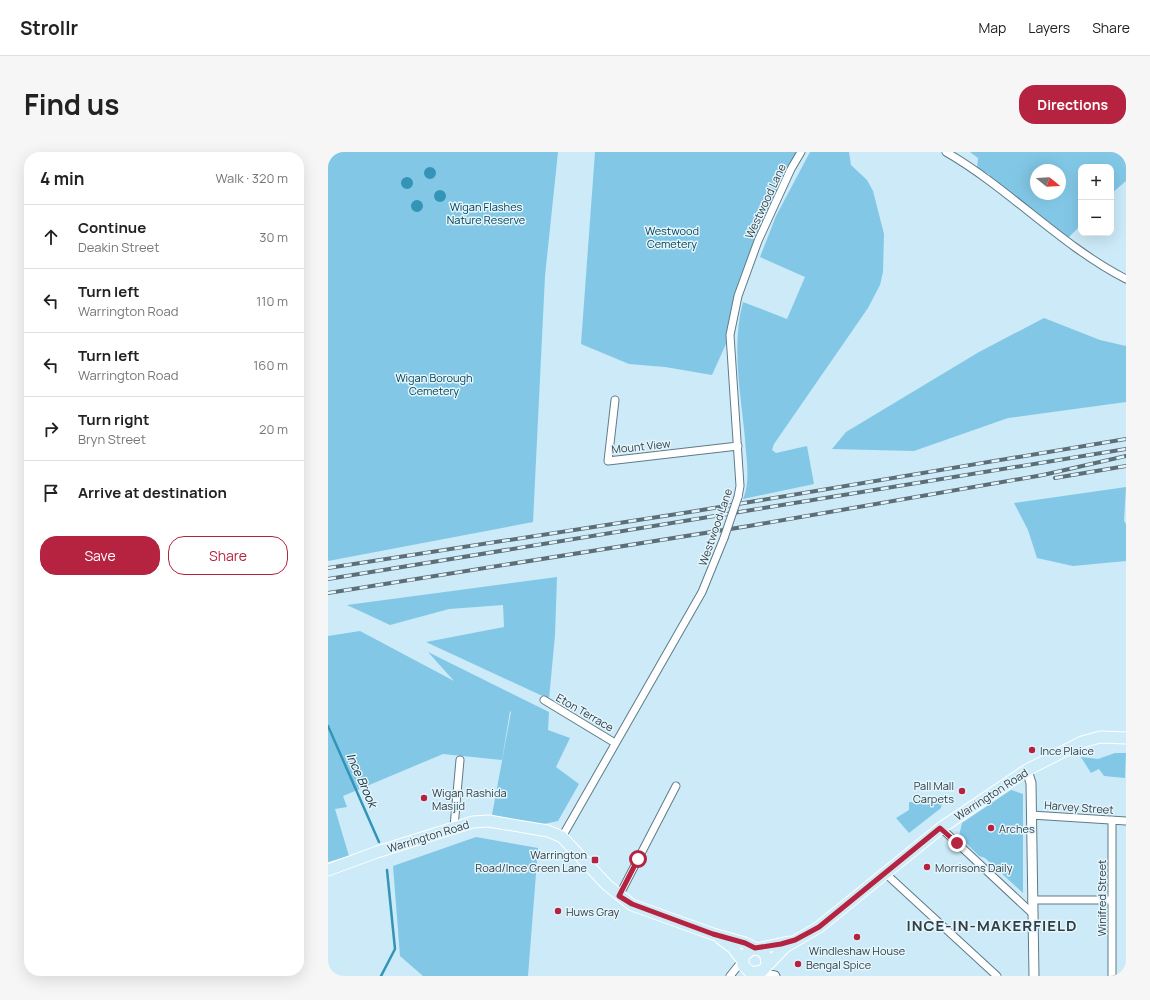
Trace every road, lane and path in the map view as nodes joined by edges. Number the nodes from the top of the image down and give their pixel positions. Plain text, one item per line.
1 (801, 152) edge
2 (946, 152) edge
3 (1126, 279) edge
4 (615, 400) dead end
5 (738, 446) junction
6 (544, 700) dead end
7 (1126, 738) edge
8 (616, 743) junction
9 (460, 760) dead end
10 (1028, 770) junction
11 (676, 786) dead end
12 (1031, 815) junction
13 (1112, 820) junction
14 (1126, 821) edge
15 (454, 827) junction
16 (940, 828) junction
17 (562, 837) junction
18 (328, 870) edge
19 (885, 873) junction
20 (619, 896) junction
21 (1032, 900) junction
22 (1112, 900) junction
23 (1033, 914) junction
24 (713, 934) junction
25 (795, 940) junction
26 (756, 948) junction
27 (742, 960) junction
28 (758, 972) edge
29 (730, 976) edge
30 (775, 976) edge
31 (997, 976) edge
32 (1034, 976) edge
33 (1112, 976) edge

1 - 5 street, Westwood Lane
2 - 3 street
4 - 5 street, Mount View
5 - 8 street, Westwood Lane, bridge
6 - 8 street, Eton Terrace
7 - 10 main road, Warrington Road
8 - 17 street, Westwood Lane
9 - 15 street
10 - 12 street
10 - 16 main road, Warrington Road
11 - 20 street
12 - 13 street, Harvey Street
12 - 21 street
13 - 14 street, Harvey Street
13 - 22 street, Winifred Street
15 - 17 main road, Warrington Road
15 - 18 main road, Warrington Road
16 - 19 main road, Warrington Road
16 - 23 street
17 - 20 main road, Warrington Road
19 - 25 main road, Warrington Road
19 - 31 street
20 - 24 main road, Warrington Road
21 - 22 street
21 - 23 street
22 - 33 street, Winifred Street
23 - 32 street
24 - 26 main road, Warrington Road
24 - 27 main road, Warrington Road
25 - 26 main road, Warrington Road
25 - 28 main road, Warrington Road
26 - 27 main road
26 - 28 main road
27 - 28 main road
27 - 29 street
28 - 30 street

